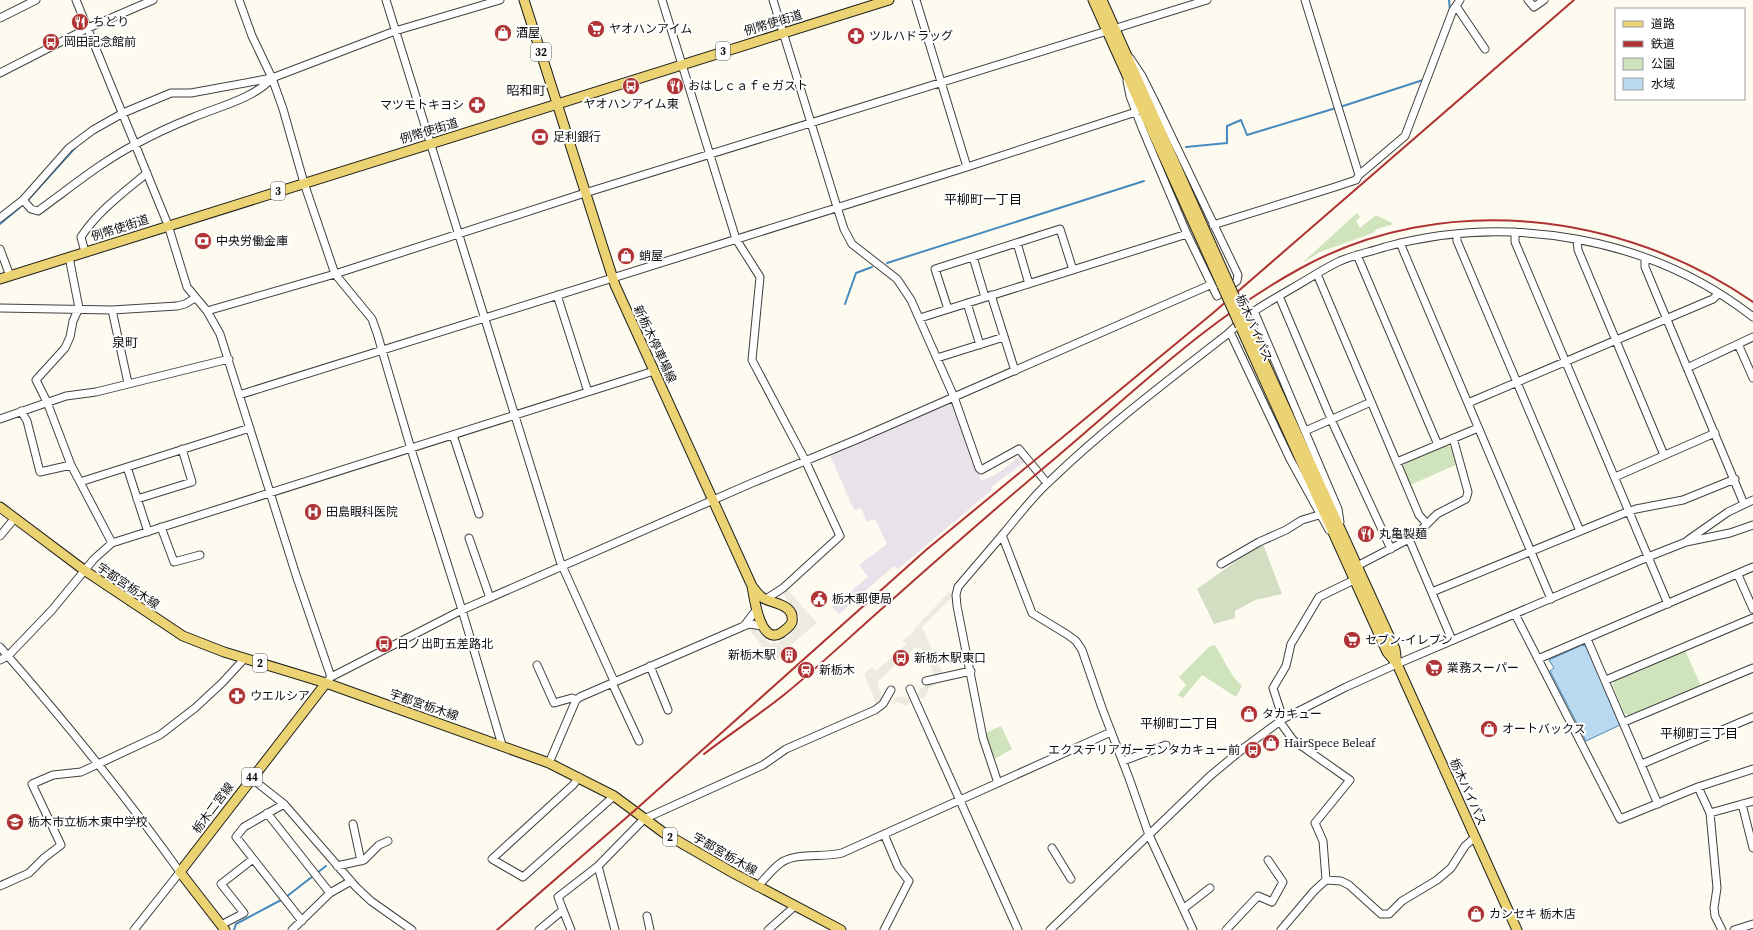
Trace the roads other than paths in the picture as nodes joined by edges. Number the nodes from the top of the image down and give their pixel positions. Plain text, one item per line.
1 (36, 0) edge
2 (76, 0) edge
3 (153, 0) edge
4 (239, 0) edge
5 (386, 0) edge
6 (500, 0) edge
7 (524, 0) edge
8 (662, 0) edge
9 (773, 0) edge
10 (889, 0) edge
11 (916, 0) edge
12 (1093, 0) edge
13 (1102, 0) edge
14 (1207, 0) edge
15 (1305, 0) edge
16 (1528, 0) edge
17 (1544, 0) edge
18 (1458, 3) edge
19 (133, 4) edge
20 (0, 18) edge
21 (88, 28) junction
22 (1111, 29) junction
23 (395, 31) junction
24 (783, 33) junction
25 (1485, 48) dead end
26 (1124, 50) junction
27 (682, 64) junction
28 (0, 73) edge
29 (272, 78) junction
30 (941, 82) junction
31 (557, 104) junction
32 (1139, 111) junction
33 (122, 113) junction
34 (810, 123) junction
35 (430, 143) junction
36 (135, 144) junction
37 (710, 154) junction
38 (967, 167) junction
39 (147, 173) junction
40 (1359, 175) junction
41 (304, 183) junction
42 (585, 193) junction
43 (23, 200) junction
44 (837, 207) junction
45 (0, 218) edge
46 (168, 225) junction
47 (1213, 225) junction
48 (1515, 232) junction
49 (458, 234) junction
50 (1187, 234) junction
51 (1457, 234) junction
52 (736, 239) junction
53 (1577, 240) junction
54 (1017, 243) junction
55 (1400, 243) junction
56 (0, 249) edge
57 (84, 252) junction
58 (1357, 255) junction
59 (69, 257) junction
60 (973, 257) junction
61 (1645, 258) junction
62 (1073, 270) junction
63 (335, 274) junction
64 (1316, 274) junction
65 (10, 276) junction
66 (612, 278) junction
67 (0, 279) edge
68 (1029, 284) junction
69 (1225, 284) junction
70 (1210, 285) junction
71 (1718, 294) junction
72 (557, 295) junction
73 (988, 296) junction
74 (1279, 296) junction
75 (196, 298) junction
76 (967, 303) junction
77 (0, 308) edge
78 (78, 308) junction
79 (948, 309) junction
80 (112, 310) junction
81 (207, 311) junction
82 (1254, 312) junction
83 (1753, 317) edge
84 (920, 318) junction
85 (484, 319) junction
86 (1667, 320) junction
87 (1230, 332) junction
88 (1004, 337) junction
89 (1753, 338) edge
90 (1616, 341) junction
91 (980, 344) junction
92 (1738, 344) junction
93 (382, 351) junction
94 (937, 358) junction
95 (229, 359) junction
96 (1566, 363) junction
97 (1687, 368) junction
98 (1015, 370) junction
99 (654, 371) junction
100 (1753, 378) edge
101 (128, 383) junction
102 (1517, 383) junction
103 (588, 392) junction
104 (239, 395) junction
105 (954, 397) junction
106 (47, 402) junction
107 (1371, 402) junction
108 (1468, 403) junction
109 (21, 411) junction
110 (514, 416) junction
111 (0, 419) edge
112 (1331, 419) junction
113 (250, 428) junction
114 (1478, 428) junction
115 (1305, 431) junction
116 (1715, 433) junction
117 (453, 435) junction
118 (1453, 438) junction
119 (1438, 444) junction
120 (182, 449) junction
121 (411, 449) junction
122 (1664, 455) junction
123 (805, 460) junction
124 (1397, 462) junction
125 (71, 464) junction
126 (127, 467) junction
127 (1615, 477) junction
128 (1735, 480) junction
129 (80, 482) junction
130 (1047, 483) junction
131 (270, 493) junction
132 (137, 499) junction
133 (712, 500) junction
134 (1753, 500) edge
135 (1744, 504) junction
136 (0, 507) edge
137 (1629, 511) junction
138 (479, 514) dead end
139 (1319, 515) junction
140 (14, 518) junction
141 (1427, 524) junction
142 (1753, 525) edge
143 (162, 527) junction
144 (1580, 531) junction
145 (148, 532) junction
146 (1002, 535) junction
147 (1338, 535) junction
148 (0, 536) edge
149 (469, 538) dead end
150 (1409, 539) junction
151 (1686, 542) junction
152 (112, 543) junction
153 (1391, 549) junction
154 (1530, 552) junction
155 (200, 555) dead end
156 (1648, 557) junction
157 (1221, 564) dead end
158 (1357, 566) junction
159 (562, 567) junction
160 (1753, 567) edge
161 (84, 570) junction
162 (1738, 575) junction
163 (965, 579) junction
164 (1354, 580) junction
165 (970, 585) dead end
166 (752, 586) junction
167 (783, 588) junction
168 (1432, 592) junction
169 (490, 598) junction
170 (766, 599) junction
171 (1551, 599) junction
172 (781, 604) junction
173 (1668, 604) junction
174 (757, 608) junction
175 (1753, 609) edge
176 (462, 610) junction
177 (1515, 614) junction
178 (1753, 618) edge
179 (744, 626) junction
180 (762, 626) junction
181 (1587, 639) junction
182 (1452, 640) junction
183 (0, 647) edge
184 (8, 656) junction
185 (245, 658) junction
186 (0, 660) edge
187 (1538, 660) junction
188 (1397, 664) junction
189 (537, 665) dead end
190 (650, 666) junction
191 (1753, 668) edge
192 (972, 671) junction
193 (328, 680) junction
194 (1606, 680) junction
195 (926, 681) dead end
196 (613, 682) junction
197 (910, 689) dead end
198 (891, 690) dead end
199 (576, 700) junction
200 (668, 710) dead end
201 (1753, 717) edge
202 (1281, 721) junction
203 (1624, 722) junction
204 (1111, 732) junction
205 (639, 741) dead end
206 (502, 745) junction
207 (1166, 745) dead end
208 (1123, 762) junction
209 (549, 763) junction
210 (98, 764) junction
211 (1642, 764) junction
212 (1753, 769) edge
213 (578, 777) junction
214 (251, 778) junction
215 (998, 783) junction
216 (1698, 787) junction
217 (614, 796) junction
218 (959, 800) junction
219 (1753, 801) edge
220 (284, 804) junction
221 (1658, 804) junction
222 (1742, 804) junction
223 (1710, 813) junction
224 (267, 814) junction
225 (644, 819) junction
226 (353, 824) dead end
227 (884, 834) junction
228 (1149, 835) junction
229 (1475, 837) junction
230 (388, 841) dead end
231 (1052, 848) dead end
232 (1753, 848) edge
233 (253, 859) junction
234 (1268, 860) dead end
235 (361, 861) junction
236 (337, 866) junction
237 (598, 866) junction
238 (180, 872) junction
239 (1071, 879) dead end
240 (1326, 880) junction
241 (351, 881) junction
242 (0, 886) edge
243 (757, 887) junction
244 (1210, 888) dead end
245 (330, 893) junction
246 (795, 906) junction
247 (1183, 909) junction
248 (563, 910) junction
249 (647, 916) dead end
250 (302, 921) junction
251 (1753, 924) edge
252 (223, 927) edge
253 (134, 930) edge
254 (292, 930) edge
255 (412, 930) edge
256 (539, 930) edge
257 (571, 930) edge
258 (615, 930) edge
259 (650, 930) edge
260 (768, 930) edge
261 (841, 930) edge
262 (884, 930) edge
263 (1018, 930) edge
264 (1050, 930) edge
265 (1193, 930) edge
266 (1226, 930) edge
267 (1281, 930) edge
268 (1517, 930) edge
269 (1722, 930) edge
270 (1734, 930) edge

1 - 20 street
2 - 21 street
3 - 19 street
4 - 29 street
5 - 23 street
6 - 23 street
7 - 31 main road, 32
8 - 27 street
9 - 24 street
10 - 24 main road, 例幣使街道 / 3
11 - 30 street
12 - 22 main road, 栃木バイパス
13 - 22 main road, 栃木バイパス
14 - 22 street
15 - 40 street
16 - 17 street
18 - 25 street
18 - 40 street
19 - 21 street
21 - 28 street
21 - 33 street
22 - 26 main road, 栃木バイパス
22 - 30 street
22 - 32 main road, 栃木バイパス
23 - 29 street
23 - 35 street
24 - 27 main road, 例幣使街道 / 3
24 - 34 street
26 - 47 street
26 - 69 main road, 栃木バイパス
27 - 31 main road, 例幣使街道 / 3
27 - 37 street
29 - 33 street
29 - 36 street
29 - 41 street
30 - 34 street
30 - 38 street
31 - 35 main road, 例幣使街道 / 3
31 - 42 main road, 新栃木停車場線
32 - 38 street
32 - 50 street
32 - 69 main road, 栃木バイパス
33 - 36 street
33 - 43 street
34 - 37 street
34 - 44 street
35 - 41 main road, 例幣使街道 / 3
35 - 49 street
36 - 39 street
36 - 43 street
37 - 42 street
37 - 52 street
38 - 44 street
39 - 46 street
39 - 57 street
40 - 47 street
41 - 46 main road, 例幣使街道 / 3
41 - 63 street
42 - 49 street
42 - 66 main road, 新栃木停車場線
43 - 45 street
44 - 52 street
44 - 84 street
46 - 57 main road, 例幣使街道 / 3
46 - 75 street
47 - 70 street
48 - 51 street
48 - 53 street
48 - 96 street
49 - 63 street
49 - 85 street
50 - 62 street
50 - 70 street
51 - 55 street
51 - 102 street
52 - 66 street
52 - 123 street
53 - 61 street
53 - 90 street
54 - 60 street
54 - 62 street
54 - 68 street
55 - 58 street
55 - 108 street
56 - 65 street
57 - 59 main road, 例幣使街道 / 3
58 - 64 street
58 - 119 street
59 - 65 main road, 例幣使街道 / 3
59 - 78 street
60 - 73 street
60 - 79 street
61 - 71 street
61 - 86 street
62 - 68 street
63 - 81 street
63 - 93 street
64 - 74 street
64 - 107 street
65 - 67 main road, 例幣使街道 / 3
66 - 72 street
66 - 99 main road, 新栃木停車場線
68 - 73 street
69 - 147 main road, 栃木バイパス, bridge
70 - 98 street
71 - 83 street
71 - 86 street
72 - 85 street
72 - 103 street
73 - 76 street
73 - 88 street
74 - 82 street
74 - 112 street
75 - 80 street
75 - 81 street
76 - 79 street
76 - 91 street
77 - 78 street
78 - 80 street
78 - 106 street
79 - 84 street
80 - 101 street
81 - 95 street
82 - 87 street
82 - 115 street
84 - 94 street
85 - 93 street
85 - 110 street
86 - 90 street
86 - 97 street
87 - 130 street
87 - 139 street
88 - 91 street
88 - 98 street
89 - 92 street
90 - 96 street
90 - 122 street
91 - 94 street
92 - 97 street
92 - 100 street
93 - 104 street
93 - 121 street
94 - 105 street
95 - 101 street
95 - 104 street
96 - 102 street
96 - 127 street
97 - 116 street
98 - 105 street
99 - 103 street
99 - 133 main road, 新栃木停車場線
101 - 106 street
102 - 108 street
102 - 144 street
103 - 110 street
104 - 113 street
105 - 123 street
105 - 130 street
106 - 109 street
106 - 125 street
107 - 112 street
107 - 124 street
108 - 114 street
109 - 111 street
109 - 125 street
110 - 117 street
110 - 159 street
112 - 115 street
112 - 153 street
113 - 120 street
113 - 131 street
114 - 118 street
114 - 154 street
115 - 147 street
116 - 122 street
116 - 128 street
117 - 121 street
117 - 138 street
118 - 119 street
118 - 141 street
119 - 124 street
120 - 126 street
120 - 132 street
121 - 131 street
121 - 176 street
122 - 127 street
123 - 133 street
123 - 167 street
124 - 141 street
125 - 129 street
126 - 129 street
126 - 132 street
127 - 137 street
128 - 135 street
128 - 137 street
129 - 152 street
130 - 146 street
131 - 143 street
131 - 193 street
132 - 145 street
133 - 159 street
133 - 166 main road, 新栃木停車場線
134 - 135 street
135 - 151 street
136 - 140 main road, 宇都宮栃木線 / 2
137 - 144 street
137 - 156 street
139 - 147 street
139 - 157 street
140 - 148 street
140 - 161 main road, 宇都宮栃木線 / 2
141 - 150 street
142 - 151 street
143 - 145 street
143 - 155 street
144 - 154 street
145 - 152 street
146 - 163 street
146 - 204 street
147 - 158 main road, 栃木バイパス
147 - 164 main road, 栃木バイパス
149 - 169 street
150 - 153 street
150 - 168 street
151 - 156 street
152 - 161 street
153 - 158 street
154 - 168 street
154 - 171 street
156 - 171 street
156 - 173 street
158 - 188 main road, 栃木バイパス
159 - 169 street
159 - 196 street
160 - 162 street
161 - 184 street
161 - 185 main road, 宇都宮栃木線 / 2
162 - 173 street
162 - 175 street
163 - 165 street
163 - 192 street
164 - 188 main road, 栃木バイパス
164 - 202 street
166 - 170 main road
166 - 174 main road
167 - 170 street
167 - 172 street
168 - 182 street
169 - 176 street
170 - 172 main road
171 - 177 street
172 - 180 main road
173 - 181 street
174 - 179 street
174 - 180 main road
176 - 193 street
176 - 206 street
177 - 182 street
177 - 187 street
178 - 194 street
179 - 180 street
179 - 190 street
181 - 187 street
181 - 194 street
182 - 188 street
183 - 184 street
184 - 186 street
184 - 210 street
185 - 193 main road, 宇都宮栃木線 / 2
185 - 210 street
187 - 221 street
188 - 202 street
188 - 229 main road, 栃木バイパス
189 - 199 street
190 - 196 street
190 - 200 street
191 - 203 street
192 - 195 street
192 - 215 street
193 - 206 main road, 宇都宮栃木線 / 2
193 - 214 main road, 栃木二宮線 / 44
194 - 203 street
196 - 199 street
196 - 205 street
197 - 218 street
198 - 225 street
199 - 209 street
201 - 211 street
202 - 228 street
202 - 240 street
203 - 211 street
204 - 208 street
204 - 215 street
206 - 209 main road, 宇都宮栃木線 / 2
207 - 208 street
208 - 228 street
209 - 213 main road, 宇都宮栃木線 / 2
210 - 238 street
210 - 242 street
211 - 221 street
212 - 216 street
213 - 217 main road, 宇都宮栃木線 / 2
213 - 217 street
214 - 220 street
214 - 238 main road, 栃木二宮線 / 44
215 - 218 street
216 - 221 street
216 - 223 street
217 - 225 main road, 宇都宮栃木線 / 2
218 - 227 street
218 - 263 street
219 - 222 street
220 - 224 street
220 - 236 street
222 - 223 street
222 - 232 street
223 - 269 street
224 - 233 street
224 - 245 street
225 - 237 street
225 - 243 main road, 宇都宮栃木線 / 2
226 - 235 street
227 - 243 street
227 - 262 street
228 - 247 street
228 - 264 street
229 - 240 street
229 - 268 main road, 栃木バイパス
230 - 235 street
231 - 239 street
233 - 250 street
233 - 252 street
234 - 266 street
235 - 236 street
236 - 241 street
237 - 248 street
237 - 258 street
238 - 252 main road
238 - 253 street
240 - 267 street
241 - 245 street
241 - 255 street
243 - 246 main road, 宇都宮栃木線 / 2
244 - 247 street
245 - 250 street
246 - 260 street
246 - 261 main road, 宇都宮栃木線 / 2
247 - 265 street
248 - 256 street
248 - 257 street
249 - 259 street
250 - 254 street
251 - 270 street

